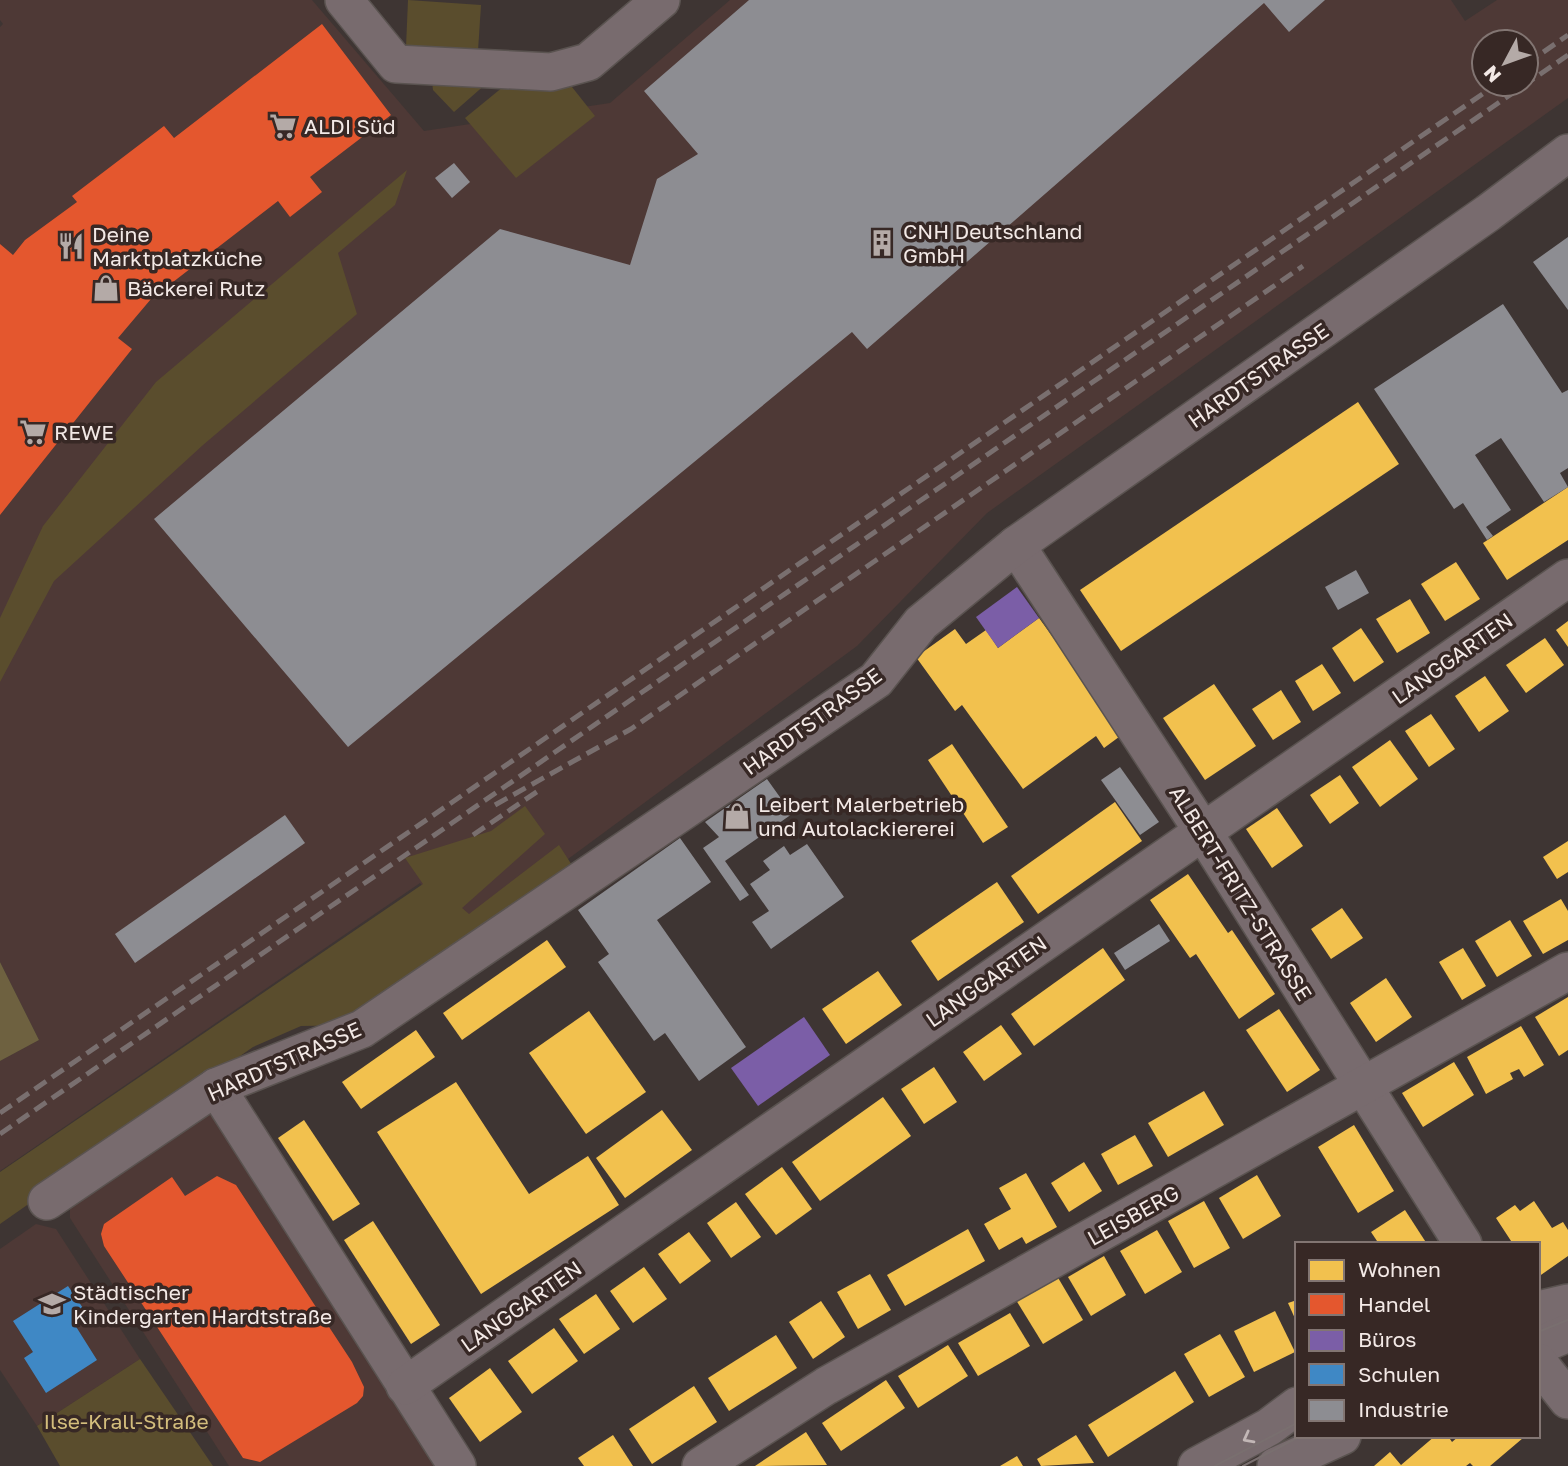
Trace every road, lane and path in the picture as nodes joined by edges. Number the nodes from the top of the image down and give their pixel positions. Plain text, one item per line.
1 (344, 0) edge
2 (661, 0) edge
3 (1568, 153) edge
4 (1016, 545) junction
5 (1568, 579) edge
6 (1202, 830) junction
7 (1568, 971) edge
8 (1363, 1086) junction
9 (216, 1087) junction
10 (47, 1201) dead end
11 (1462, 1242) edge
12 (1568, 1303) edge
13 (1540, 1310) edge
14 (1568, 1333) edge
15 (1540, 1345) edge
16 (1540, 1365) edge
17 (405, 1387) junction
18 (1568, 1400) edge
19 (1295, 1408) edge
20 (1338, 1438) edge
21 (457, 1466) edge
22 (701, 1466) edge
23 (1197, 1466) edge
24 (1276, 1466) edge

1 - 2 street
3 - 4 street, HARDTSTRASSE
4 - 6 street, ALBERT-FRITZ-STRASSE
4 - 9 street, HARDTSTRASSE
5 - 6 street, LANGGARTEN
6 - 8 street, ALBERT-FRITZ-STRASSE
6 - 17 street, LANGGARTEN
7 - 8 street, LEISBERG
8 - 11 street, ALBERT-FRITZ-STRASSE
8 - 22 street, LEISBERG
9 - 10 street, HARDTSTRASSE
9 - 17 street
12 - 13 street
14 - 15 street
16 - 18 street
17 - 21 street
19 -> 23 street
20 - 24 street

